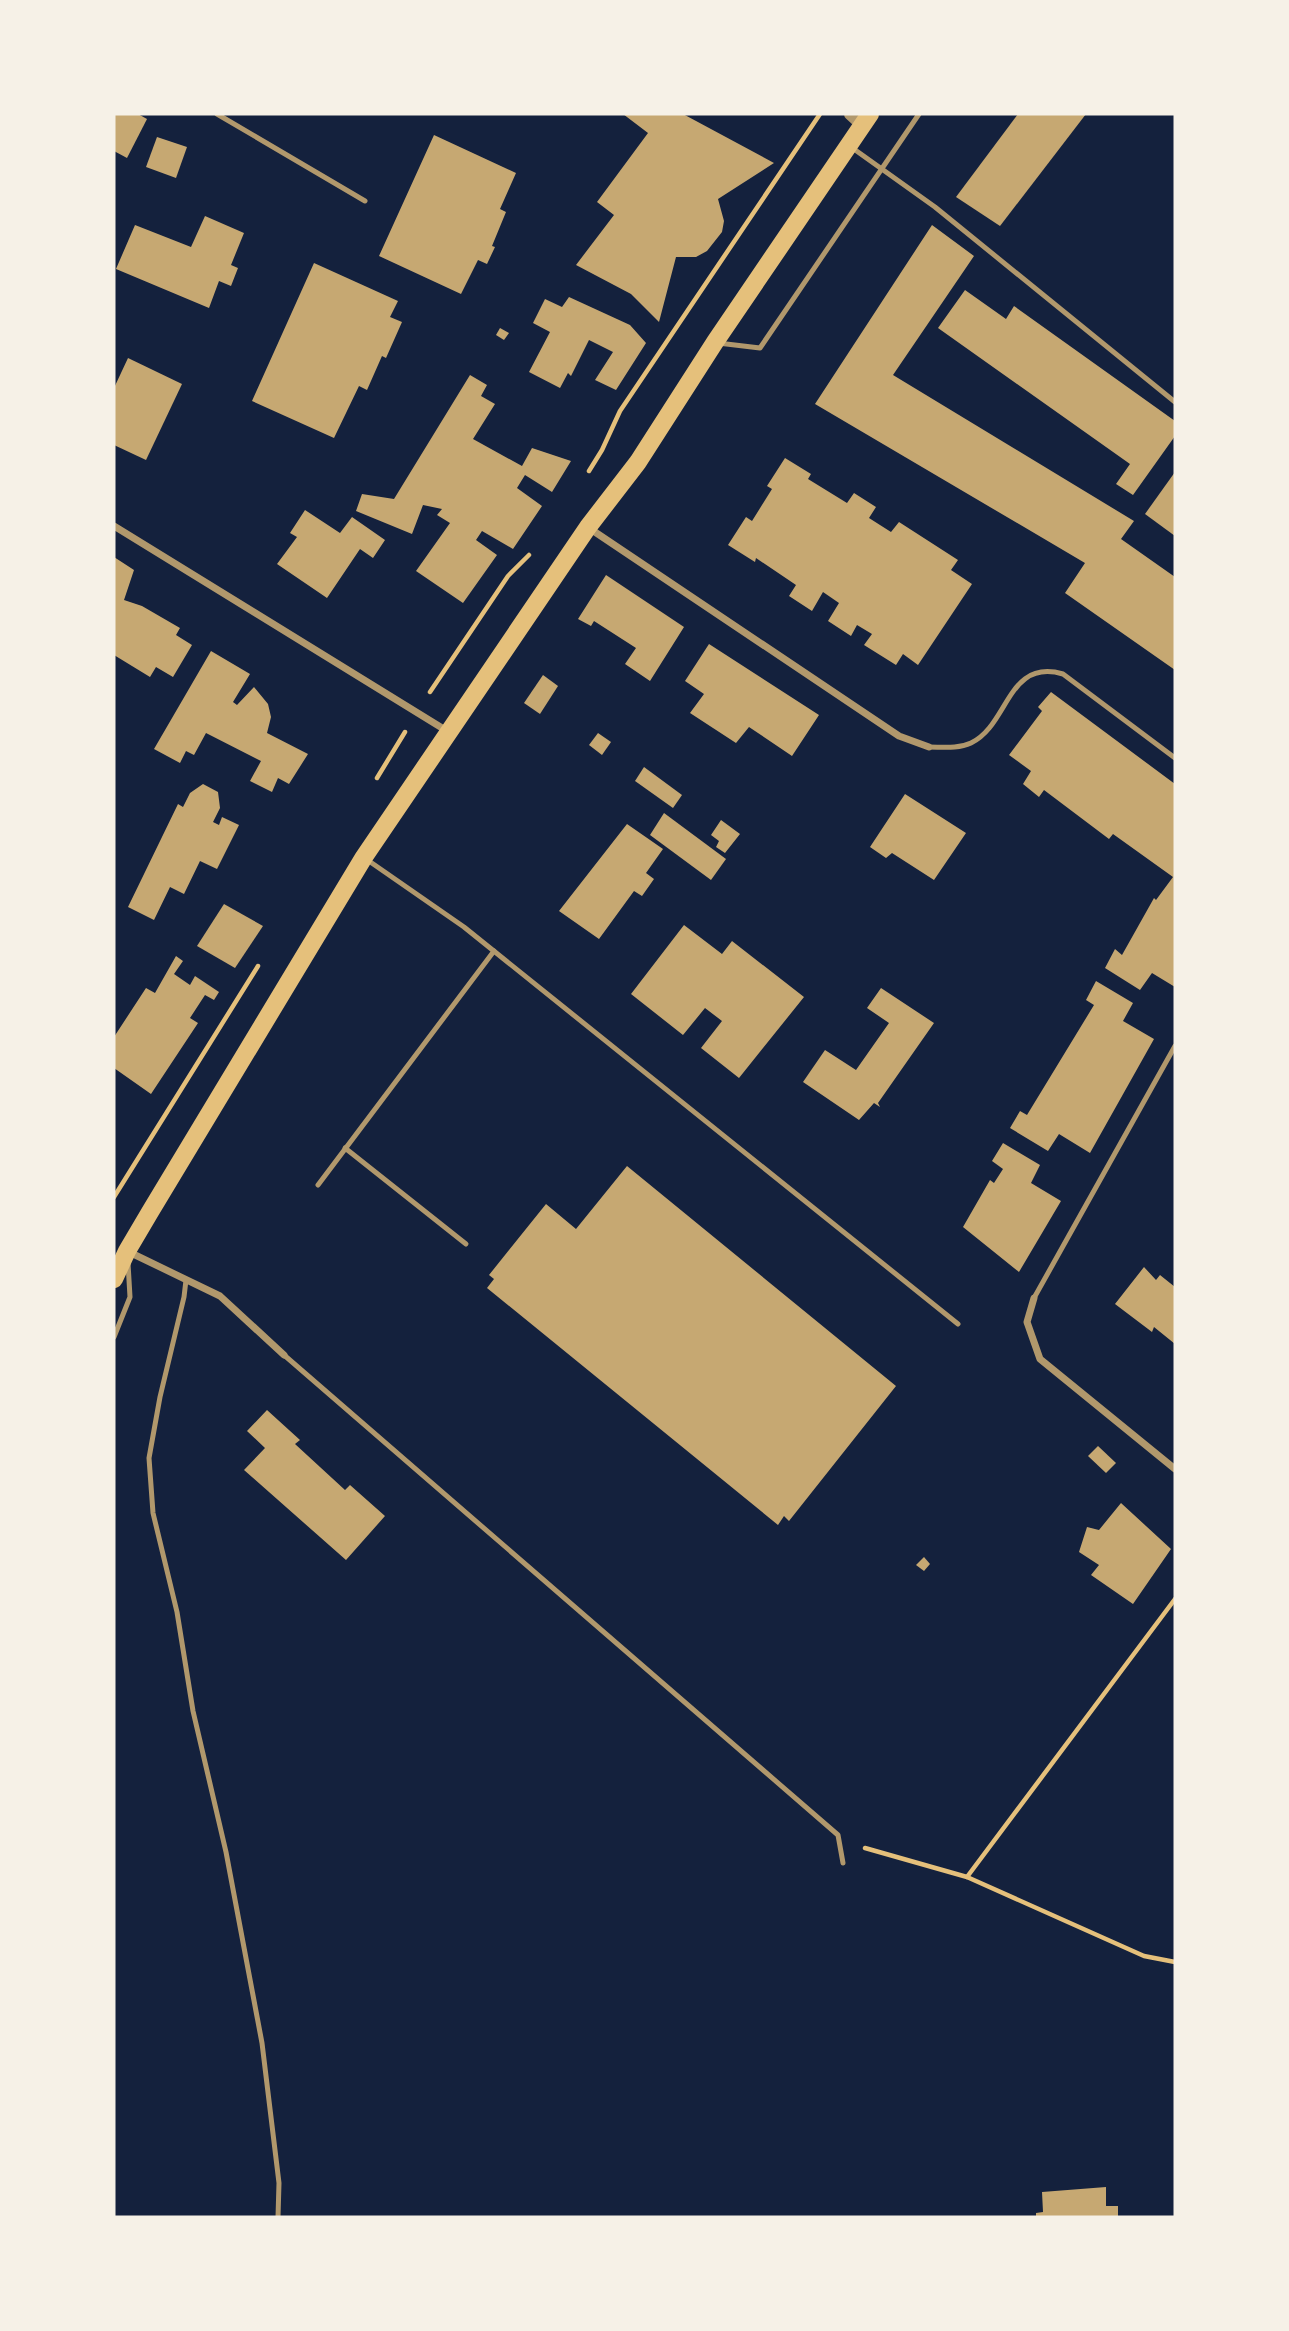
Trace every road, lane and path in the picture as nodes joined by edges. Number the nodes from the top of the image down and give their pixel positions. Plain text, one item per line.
1 (217, 114) edge
2 (820, 114) edge
3 (919, 114) edge
4 (861, 117) edge
5 (849, 145) junction
6 (882, 168) junction
7 (365, 201) dead end
8 (715, 342) junction
9 (1175, 402) edge
10 (588, 472) dead end
11 (114, 527) edge
12 (588, 527) junction
13 (536, 547) dead end
14 (426, 698) dead end
15 (448, 732) junction
16 (929, 747) joint
17 (1175, 758) edge
18 (364, 857) junction
19 (494, 951) junction
20 (1175, 1046) edge
21 (345, 1148) junction
22 (318, 1185) dead end
23 (466, 1244) dead end
24 (127, 1251) junction
25 (114, 1279) edge
26 (186, 1280) junction
27 (1034, 1298) joint
28 (958, 1324) dead end
29 (114, 1337) edge
30 (284, 1355) joint
31 (1175, 1469) edge
32 (1175, 1599) edge
33 (838, 1835) junction
34 (843, 1863) dead end
35 (967, 1877) junction
36 (1175, 1962) edge
37 (278, 2217) edge

1 - 7 lane
2 - 10 path
3 - 6 lane
4 - 5 main road
5 - 6 lane
5 - 8 main road
6 - 8 lane
6 - 9 lane
8 - 12 main road
11 - 15 street
12 - 15 main road
12 - 16 street
13 - 14 path
15 - 18 main road
16 - 17 lane
18 - 19 lane
18 - 24 main road
19 - 21 lane
19 - 28 lane
20 - 27 lane
21 - 22 lane
21 - 23 lane
24 - 25 main road
24 - 26 street
24 - 29 lane
26 - 30 street
26 - 37 lane
27 - 31 street
30 - 33 lane
32 - 35 path
33 - 34 lane
33 - 35 path
35 - 36 path

